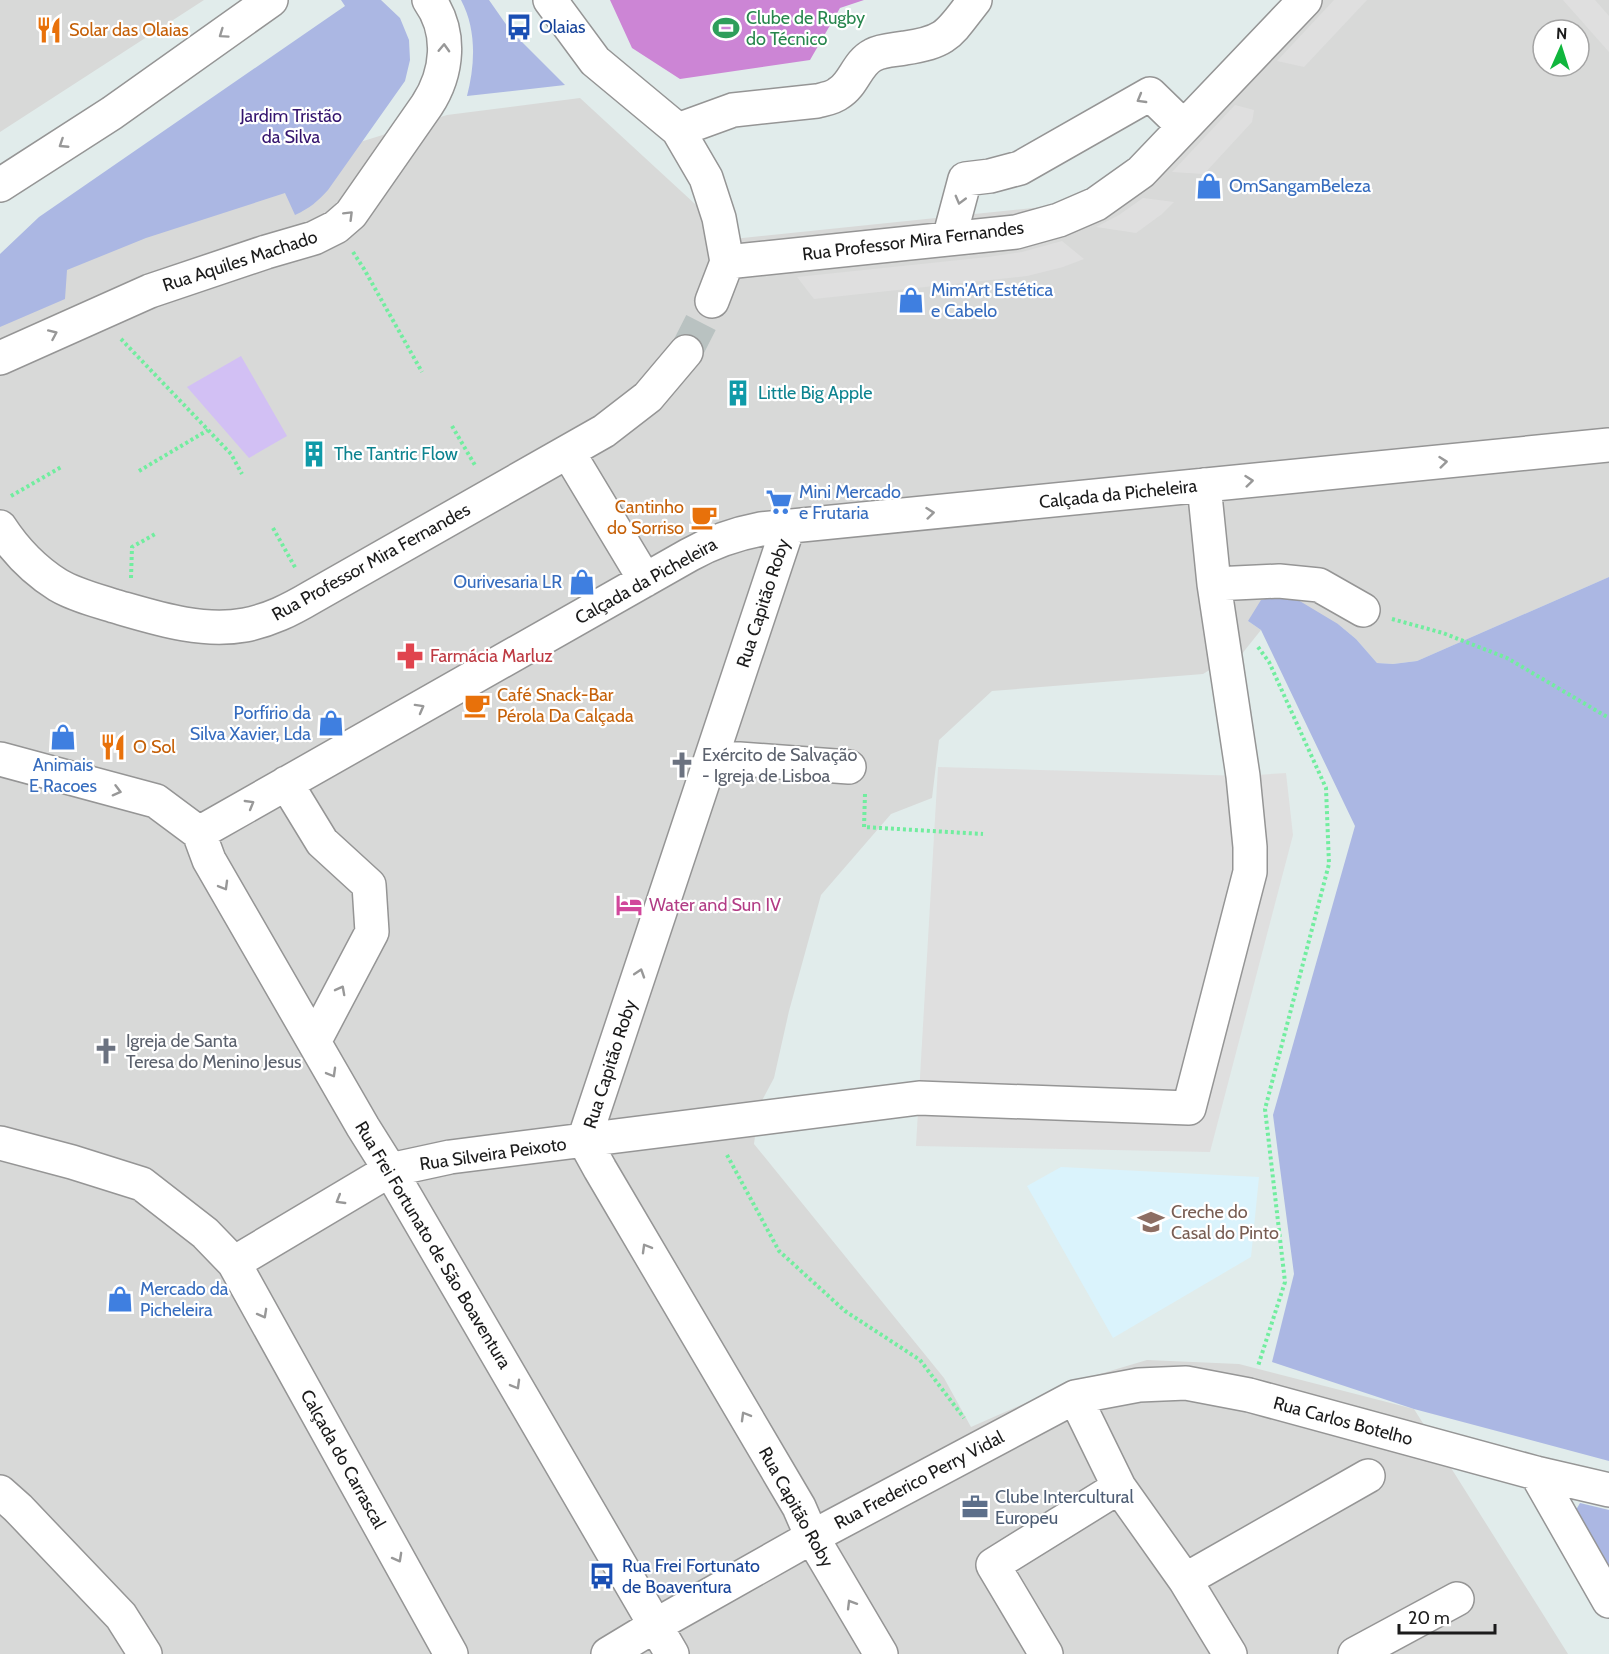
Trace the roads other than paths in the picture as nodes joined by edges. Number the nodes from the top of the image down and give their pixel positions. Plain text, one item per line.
1 (271, 0) edge
2 (429, 0) edge
3 (550, 0) edge
4 (975, 0) edge
5 (1305, 0) edge
6 (1184, 127) junction
7 (678, 130) junction
8 (0, 185) edge
9 (949, 239) junction
10 (727, 262) junction
11 (712, 301) tunnel mouth
12 (686, 352) tunnel mouth
13 (0, 358) edge
14 (1609, 445) edge
15 (568, 452) junction
16 (1204, 485) junction
17 (4, 512) edge
18 (788, 527) junction
19 (645, 580) junction
20 (1214, 584) junction
21 (1363, 610) road end
22 (712, 757) junction
23 (0, 759) edge
24 (849, 767) road end
25 (286, 783) junction
26 (199, 833) junction
27 (314, 1042) junction
28 (584, 1140) junction
29 (0, 1143) edge
30 (390, 1170) junction
31 (234, 1263) junction
32 (1075, 1397) junction
33 (1536, 1473) junction
34 (1368, 1476) dead end
35 (1119, 1487) junction
36 (1609, 1490) edge
37 (0, 1492) edge
38 (812, 1538) junction
39 (1185, 1580) junction
40 (1457, 1599) dead end
41 (1609, 1600) edge
42 (656, 1625) junction
43 (145, 1654) edge
44 (451, 1654) edge
45 (608, 1654) edge
46 (672, 1654) edge
47 (881, 1654) edge
48 (1046, 1654) edge
49 (1230, 1654) edge
50 (1355, 1654) edge

1 -> 8 street
13 -> 2 street, Rua Aquiles Machado
3 - 7 street
4 - 7 street
5 - 6 street, Rua Professor Mira Fernandes
6 - 9 street, Rua Professor Mira Fernandes
6 -> 9 street
7 - 10 street
9 - 10 street, Rua Professor Mira Fernandes
10 - 11 street
12 - 15 street, Rua Professor Mira Fernandes
16 -> 14 street, Calçada da Picheleira
15 - 17 street, Rua Professor Mira Fernandes
15 - 19 street
18 -> 16 street, Calçada da Picheleira
16 - 20 street
18 - 19 street, Calçada da Picheleira
18 - 22 street, Rua Capitão Roby
25 -> 19 street, Calçada da Picheleira
20 - 21 street
20 - 28 street, Rua Silveira Peixoto
22 - 24 street
28 -> 22 street, Rua Capitão Roby
23 -> 26 street
26 -> 25 street, Calçada da Picheleira
27 -> 25 street
26 -> 27 street, Rua Frei Fortunato de São Boaventura
27 -> 30 street, Rua Frei Fortunato de São Boaventura
28 - 30 street, Rua Silveira Peixoto
38 -> 28 street, Rua Capitão Roby
29 - 31 street, Calçada do Carrascal
30 -> 31 street, Rua Silveira Peixoto
30 -> 42 street, Rua Frei Fortunato de São Boaventura
31 -> 44 street, Calçada do Carrascal
32 - 33 street, Rua Carlos Botelho
32 - 35 street
32 - 38 street, Rua Frederico Perry Vidal
33 - 36 street, Rua Carlos Botelho
33 - 41 street
34 - 39 street
35 - 39 street
35 - 48 street
37 - 43 street
38 - 42 street, Rua Frederico Perry Vidal
47 -> 38 street, Rua Capitão Roby
39 - 49 street
40 - 50 street
42 - 45 street, Rua Frederico Perry Vidal
42 - 46 street, Rua Frei Fortunato de São Boaventura

